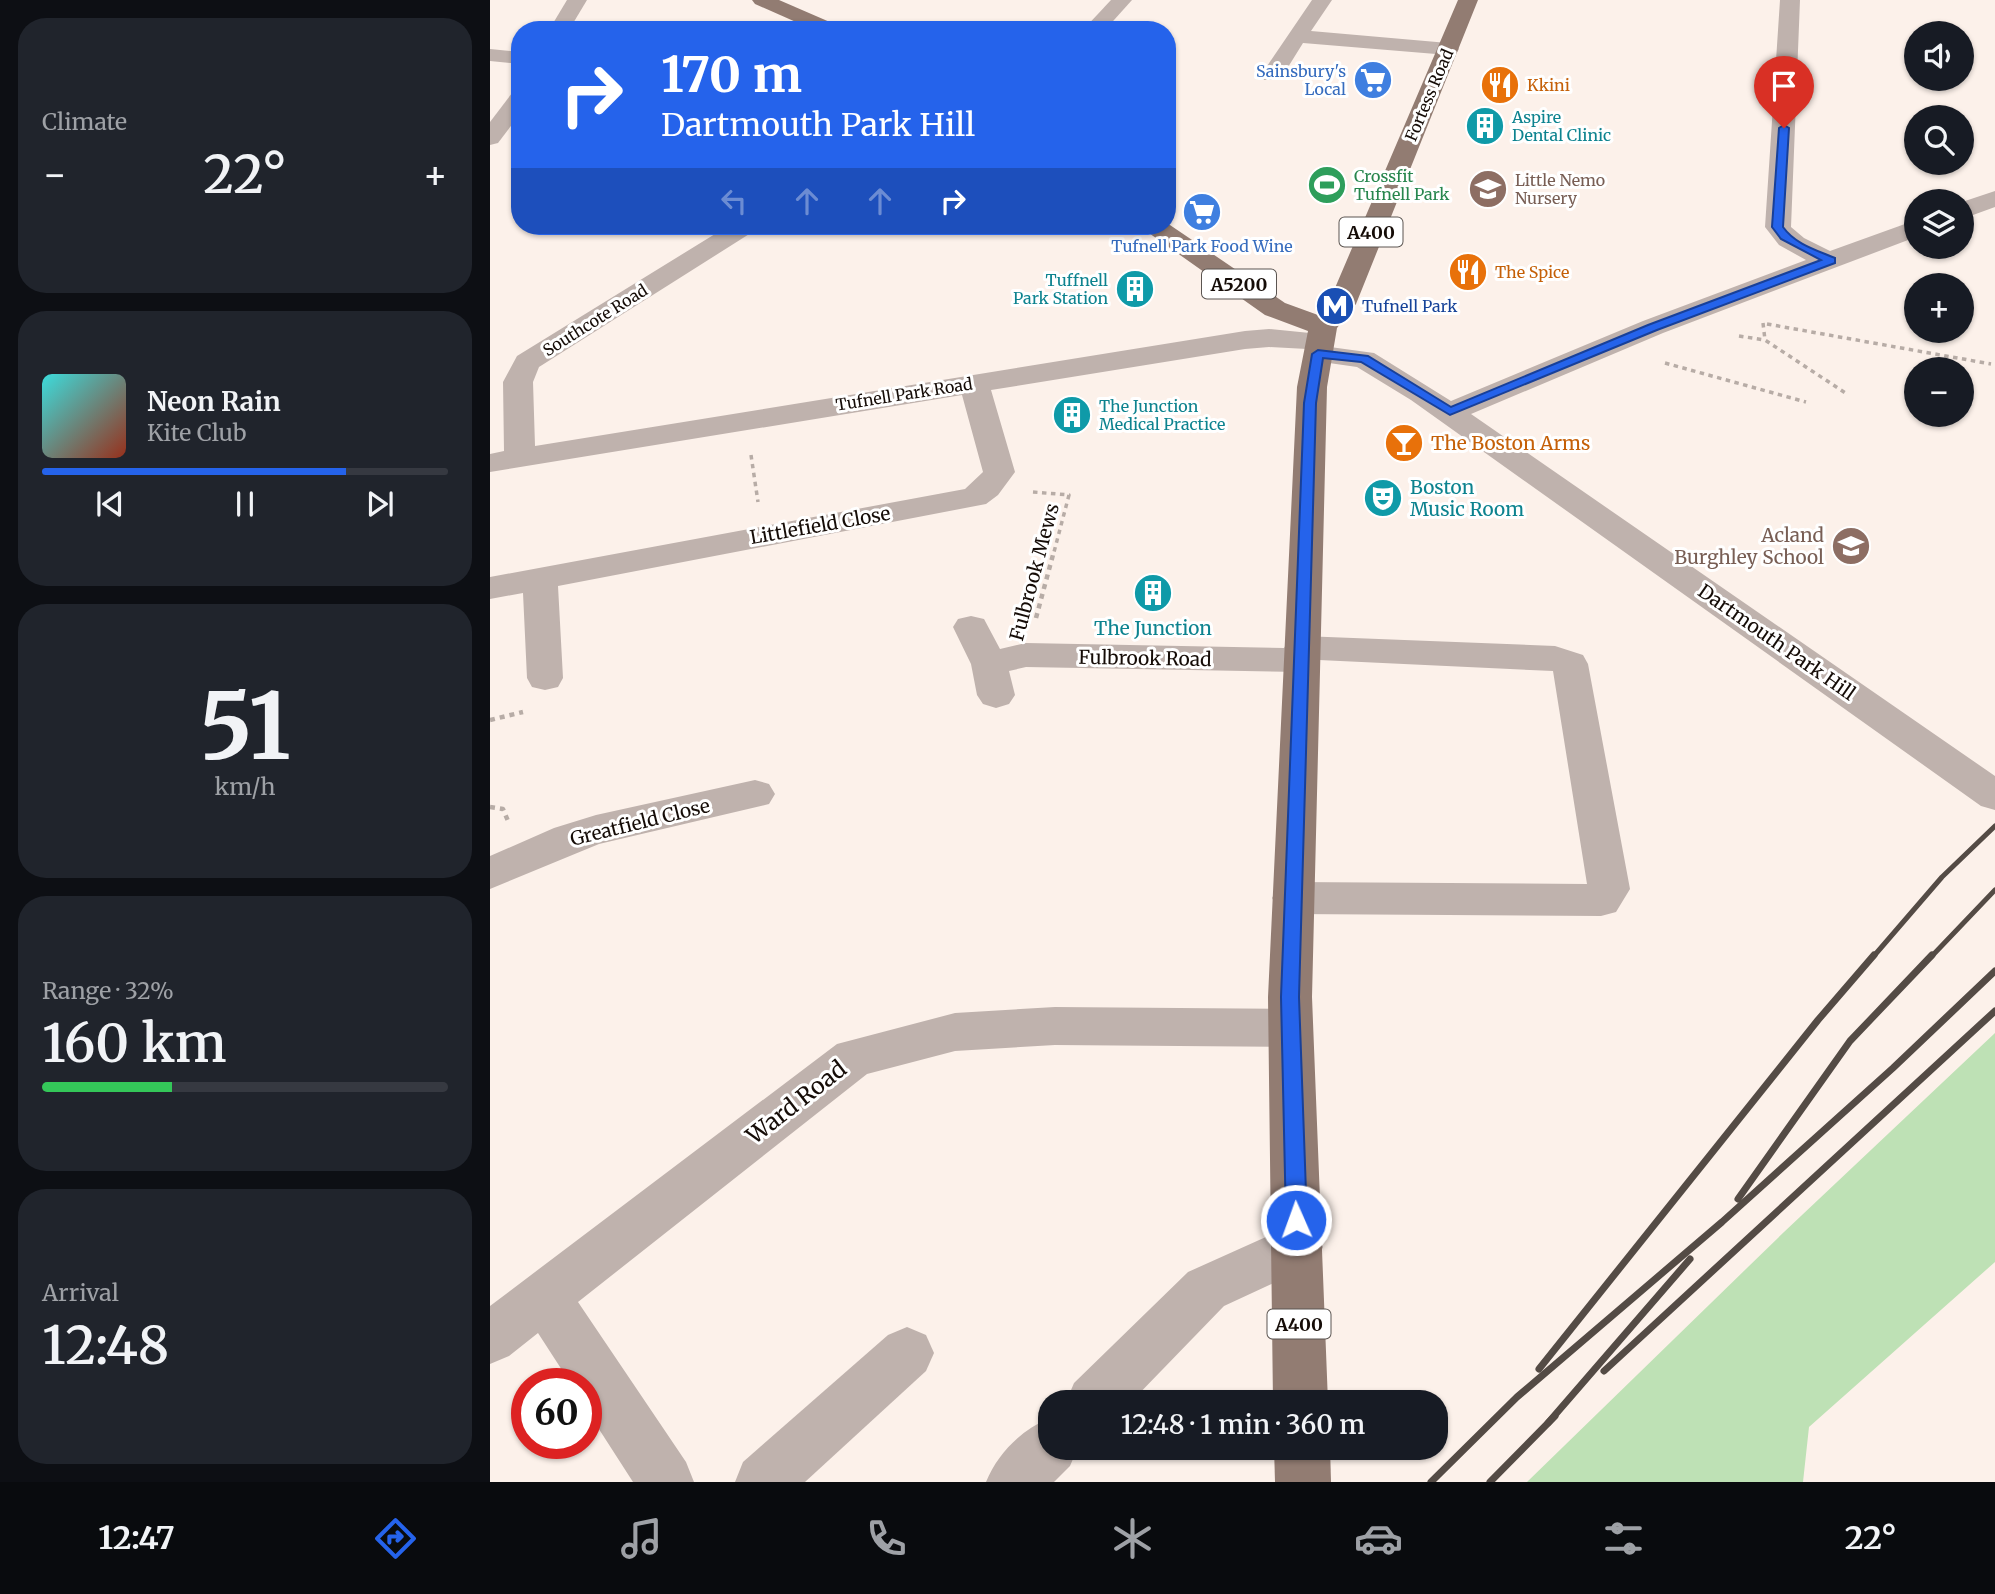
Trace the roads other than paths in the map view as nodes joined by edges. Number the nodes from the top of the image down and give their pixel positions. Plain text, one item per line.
1 (577, 0) edge
2 (762, 0) edge
3 (1122, 0) edge
4 (1322, 0) edge
5 (1468, 0) edge
6 (1790, 0) edge
7 (563, 21) edge
8 (811, 21) edge
9 (1102, 21) edge
10 (1297, 36) junction
11 (1448, 49) junction
12 (490, 55) edge
13 (511, 57) edge
14 (1272, 75) dead end
15 (511, 110) edge
16 (490, 138) edge
17 (1995, 198) edge
18 (1974, 206) edge
19 (1904, 233) edge
20 (731, 235) edge
21 (1168, 235) edge
22 (1831, 261) junction
23 (1320, 340) junction
24 (974, 383) junction
25 (1450, 412) junction
26 (505, 460) edge
27 (540, 578) junction
28 (490, 588) edge
29 (971, 627) dead end
30 (1302, 654) junction
31 (545, 678) dead end
32 (755, 794) dead end
33 (1995, 796) edge
34 (490, 873) edge
35 (1293, 898) junction
36 (1290, 1028) junction
37 (1297, 1247) junction
38 (544, 1296) junction
39 (490, 1338) edge
40 (907, 1353) dead end
41 (1105, 1390) edge
42 (1301, 1390) edge
43 (1038, 1458) edge
44 (666, 1482) edge
45 (763, 1482) edge
46 (1014, 1482) edge

1 - 7 street
2 - 8 main road
3 - 9 street
4 - 10 street
5 - 11 main road, Fortess Road / A400
6 - 22 street
10 - 11 street
10 - 14 street
11 - 23 main road, Fortess Road / A400
12 - 13 street
15 - 16 street
17 - 18 street
19 - 22 street
20 - 26 street, Southcote Road
21 - 23 main road, A5200
22 - 25 street
23 - 24 street, Tufnell Park Road
23 - 25 street, Dartmouth Park Hill
23 - 30 main road, A400
24 - 26 street, Tufnell Park Road
24 - 27 street, Littlefield Close
25 - 33 street, Dartmouth Park Hill
27 - 28 street, Littlefield Close
27 - 31 street
29 - 30 street, Fulbrook Road
30 - 35 main road, A400
30 - 35 street, Fulbrook Road
32 - 34 street, Greatfield Close
35 - 36 main road, A400
36 - 37 main road, A400
36 - 38 street, Ward Road
37 - 41 street
37 - 42 main road, A400
38 - 39 street, Ward Road
38 - 44 street
40 - 45 street
43 - 46 street

